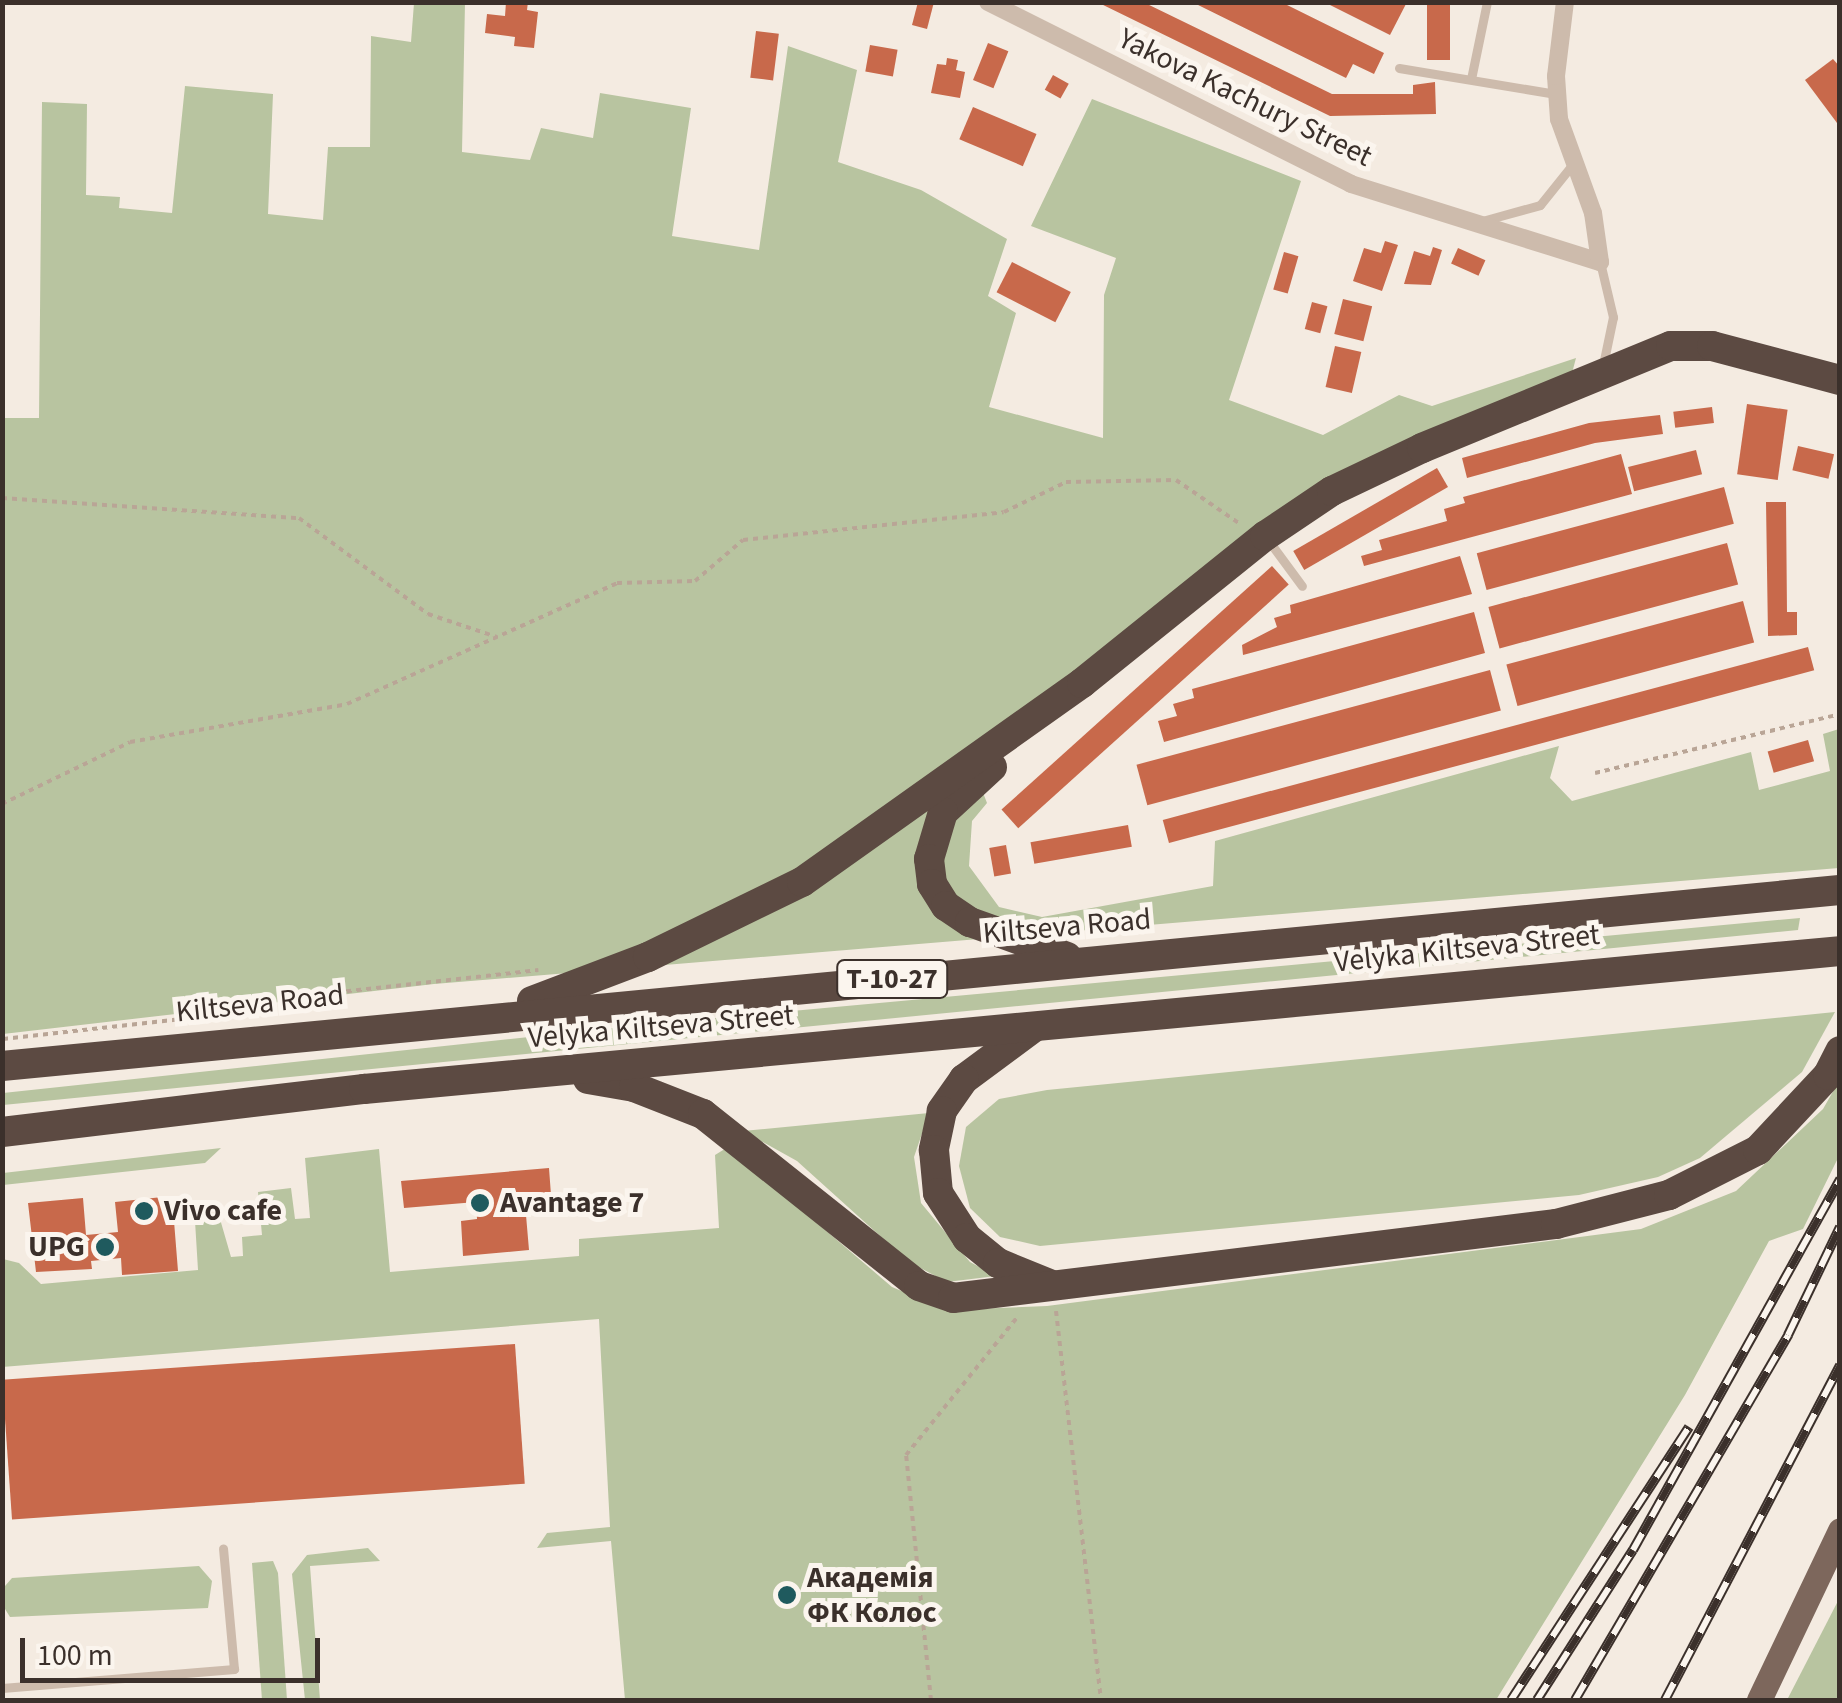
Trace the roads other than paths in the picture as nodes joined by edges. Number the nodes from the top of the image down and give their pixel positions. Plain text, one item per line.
1 (988, 2) edge
2 (1488, 2) edge
3 (1566, 2) edge
4 (1399, 68) dead end
5 (1471, 79) junction
6 (1556, 94) junction
7 (1572, 165) junction
8 (1474, 222) junction
9 (1600, 262) junction
10 (1599, 377) junction
11 (1840, 380) edge
12 (1260, 539) junction
13 (1302, 586) dead end
14 (1082, 683) junction
15 (1840, 890) edge
16 (1840, 950) edge
17 (1078, 962) junction
18 (494, 1015) junction
19 (1036, 1026) junction
20 (1840, 1050) edge
21 (2, 1066) edge
22 (546, 1072) junction
23 (2, 1132) edge
24 (1048, 1287) junction
25 (1840, 1530) edge
26 (223, 1548) dead end
27 (2, 1688) edge
28 (1759, 1700) edge

1 - 8 street, Yakova Kachury Street
2 - 5 lane
3 - 6 street
4 - 5 lane
5 - 6 lane
6 - 7 street
7 - 8 lane
7 - 9 street
8 - 9 street, Yakova Kachury Street
9 - 10 lane
10 - 11 highway
10 - 12 highway
12 - 13 lane
12 - 14 highway
14 - 17 highway
14 - 18 highway
15 - 17 highway, Kiltseva Road / Т-10-27
16 - 19 highway, Velyka Kiltseva Street / Т-10-27
17 - 18 highway, Kiltseva Road / Т-10-27
18 - 21 highway, Kiltseva Road / Т-10-27
19 - 22 highway, Velyka Kiltseva Street / Т-10-27
19 - 24 highway
20 - 24 highway
22 - 23 highway, Velyka Kiltseva Street / Т-10-27
22 - 24 highway
25 - 28 main road
26 - 27 lane

